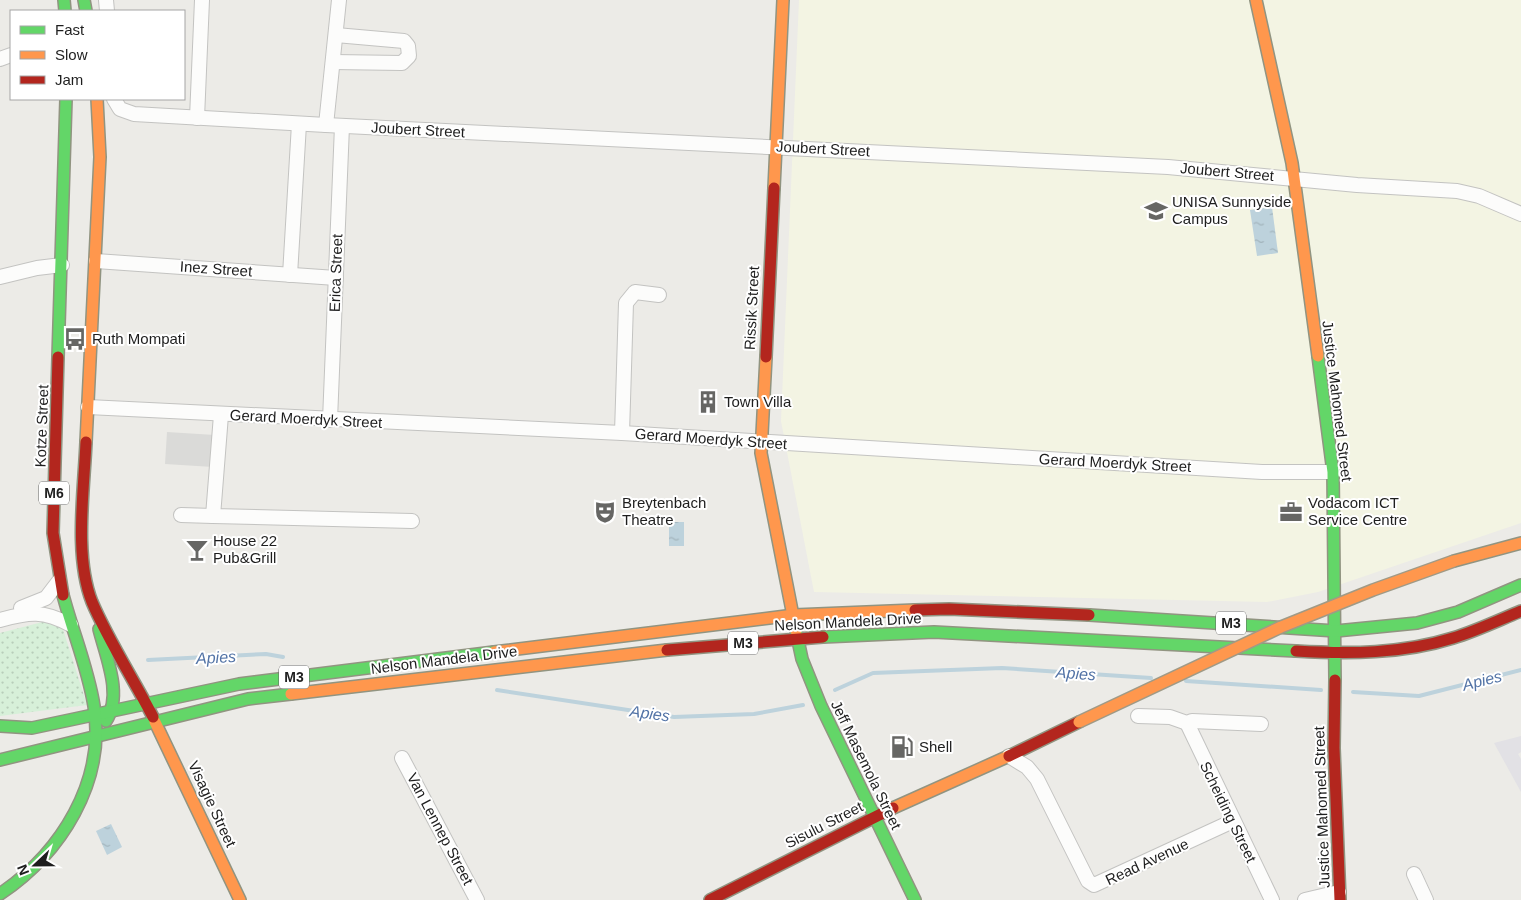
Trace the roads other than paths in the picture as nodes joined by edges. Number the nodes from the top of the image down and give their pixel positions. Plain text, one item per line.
1 (202, 0) edge
2 (340, 0) edge
3 (783, 0) edge
4 (1256, 0) edge
5 (336, 35) junction
6 (332, 62) junction
7 (66, 100) edge
8 (97, 100) edge
9 (117, 104) edge
10 (197, 118) junction
11 (299, 124) junction
12 (326, 125) junction
13 (342, 126) junction
14 (775, 146) junction
15 (1294, 177) junction
16 (1521, 214) edge
17 (96, 260) junction
18 (62, 265) junction
19 (290, 275) junction
20 (0, 277) edge
21 (336, 278) junction
22 (660, 295) dead end
23 (88, 407) junction
24 (221, 414) junction
25 (330, 420) junction
26 (622, 433) junction
27 (760, 442) junction
28 (1333, 472) junction
29 (181, 515) dead end
30 (213, 516) junction
31 (412, 521) dead end
32 (1521, 543) edge
33 (59, 581) junction
34 (1521, 585) edge
35 (92, 600) junction
36 (1521, 610) edge
37 (0, 612) edge
38 (794, 615) junction
39 (0, 620) edge
40 (72, 625) junction
41 (1336, 631) junction
42 (798, 639) junction
43 (1335, 654) junction
44 (147, 704) junction
45 (112, 712) junction
46 (95, 716) junction
47 (1138, 716) dead end
48 (156, 722) junction
49 (1187, 723) junction
50 (1262, 724) dead end
51 (0, 726) edge
52 (96, 736) junction
53 (1008, 756) junction
54 (402, 758) dead end
55 (0, 760) edge
56 (874, 817) junction
57 (1233, 821) junction
58 (1414, 874) dead end
59 (0, 894) edge
60 (1340, 896) edge
61 (240, 900) edge
62 (477, 900) edge
63 (710, 900) edge
64 (915, 900) edge
65 (1272, 900) edge
66 (1305, 900) edge
67 (1426, 900) edge

1 - 10 street
2 - 5 street
3 - 14 main road, Rissik Street
4 - 15 main road, Justice Mahomed Street
5 - 6 street
5 - 6 street
6 - 12 street
7 - 18 main road, Kotze Street / M6
8 - 17 main road, M6
9 - 10 street, Joubert Street
10 - 11 street, Joubert Street
11 - 12 street, Joubert Street
11 - 19 street
12 - 13 street, Joubert Street
13 - 14 street, Joubert Street
13 - 21 street, Erica Street
14 - 15 street, Joubert Street
14 - 27 main road, Rissik Street
15 - 16 street, Joubert Street
15 - 28 main road, Justice Mahomed Street
17 - 19 street, Inez Street
17 - 23 main road, M6
18 - 20 street
18 - 33 main road, Kotze Street / M6
19 - 21 street, Inez Street
21 - 25 street, Erica Street
22 - 26 street
23 - 24 street, Gerard Moerdyk Street
23 - 35 main road, M6
24 - 25 street, Gerard Moerdyk Street
24 - 30 street
25 - 26 street, Gerard Moerdyk Street
26 - 27 street, Gerard Moerdyk Street
27 - 28 street, Gerard Moerdyk Street
27 - 38 main road, Rissik Street
28 - 41 main road, Justice Mahomed Street
29 - 30 street
30 - 31 street
32 - 53 main road, Sisulu Street, bridge
33 - 37 street
33 - 40 main road, Kotze Street / M6
34 - 41 main road, Nelson Mandela Drive / M3
35 - 44 main road, M6
35 - 45 main road
36 - 43 main road, Nelson Mandela Drive / M3
38 - 41 main road, Nelson Mandela Drive / M3
38 - 42 main road, Jeff Masemola Street
38 - 44 main road, Nelson Mandela Drive / M3
39 - 40 street
40 - 46 main road, Kotze Street / M6
41 - 43 main road, Justice Mahomed Street
42 - 43 main road, Nelson Mandela Drive / M3
42 - 48 main road, Nelson Mandela Drive / M3
42 - 56 main road, Jeff Masemola Street
43 - 60 main road, Justice Mahomed Street
44 - 45 main road, Nelson Mandela Drive / M3
44 - 48 main road, M6
45 - 46 main road, Nelson Mandela Drive / M3
45 - 52 main road
46 - 51 main road, Nelson Mandela Drive / M3
46 - 52 main road, Kotze Street / M6
47 - 49 street
48 - 52 main road, Nelson Mandela Drive / M3
48 - 61 main road, Visagie Street
49 - 50 street
49 - 57 street, Scheiding Street
52 - 55 main road, Nelson Mandela Drive / M3
52 - 59 main road, Kotze Street / M6
53 - 56 main road, Sisulu Street
53 - 57 street, Read Avenue
54 - 62 street, Van Lennep Street
56 - 63 main road, Sisulu Street
56 - 64 main road, Jeff Masemola Street
57 - 65 street, Scheiding Street
58 - 67 street
60 - 66 street

